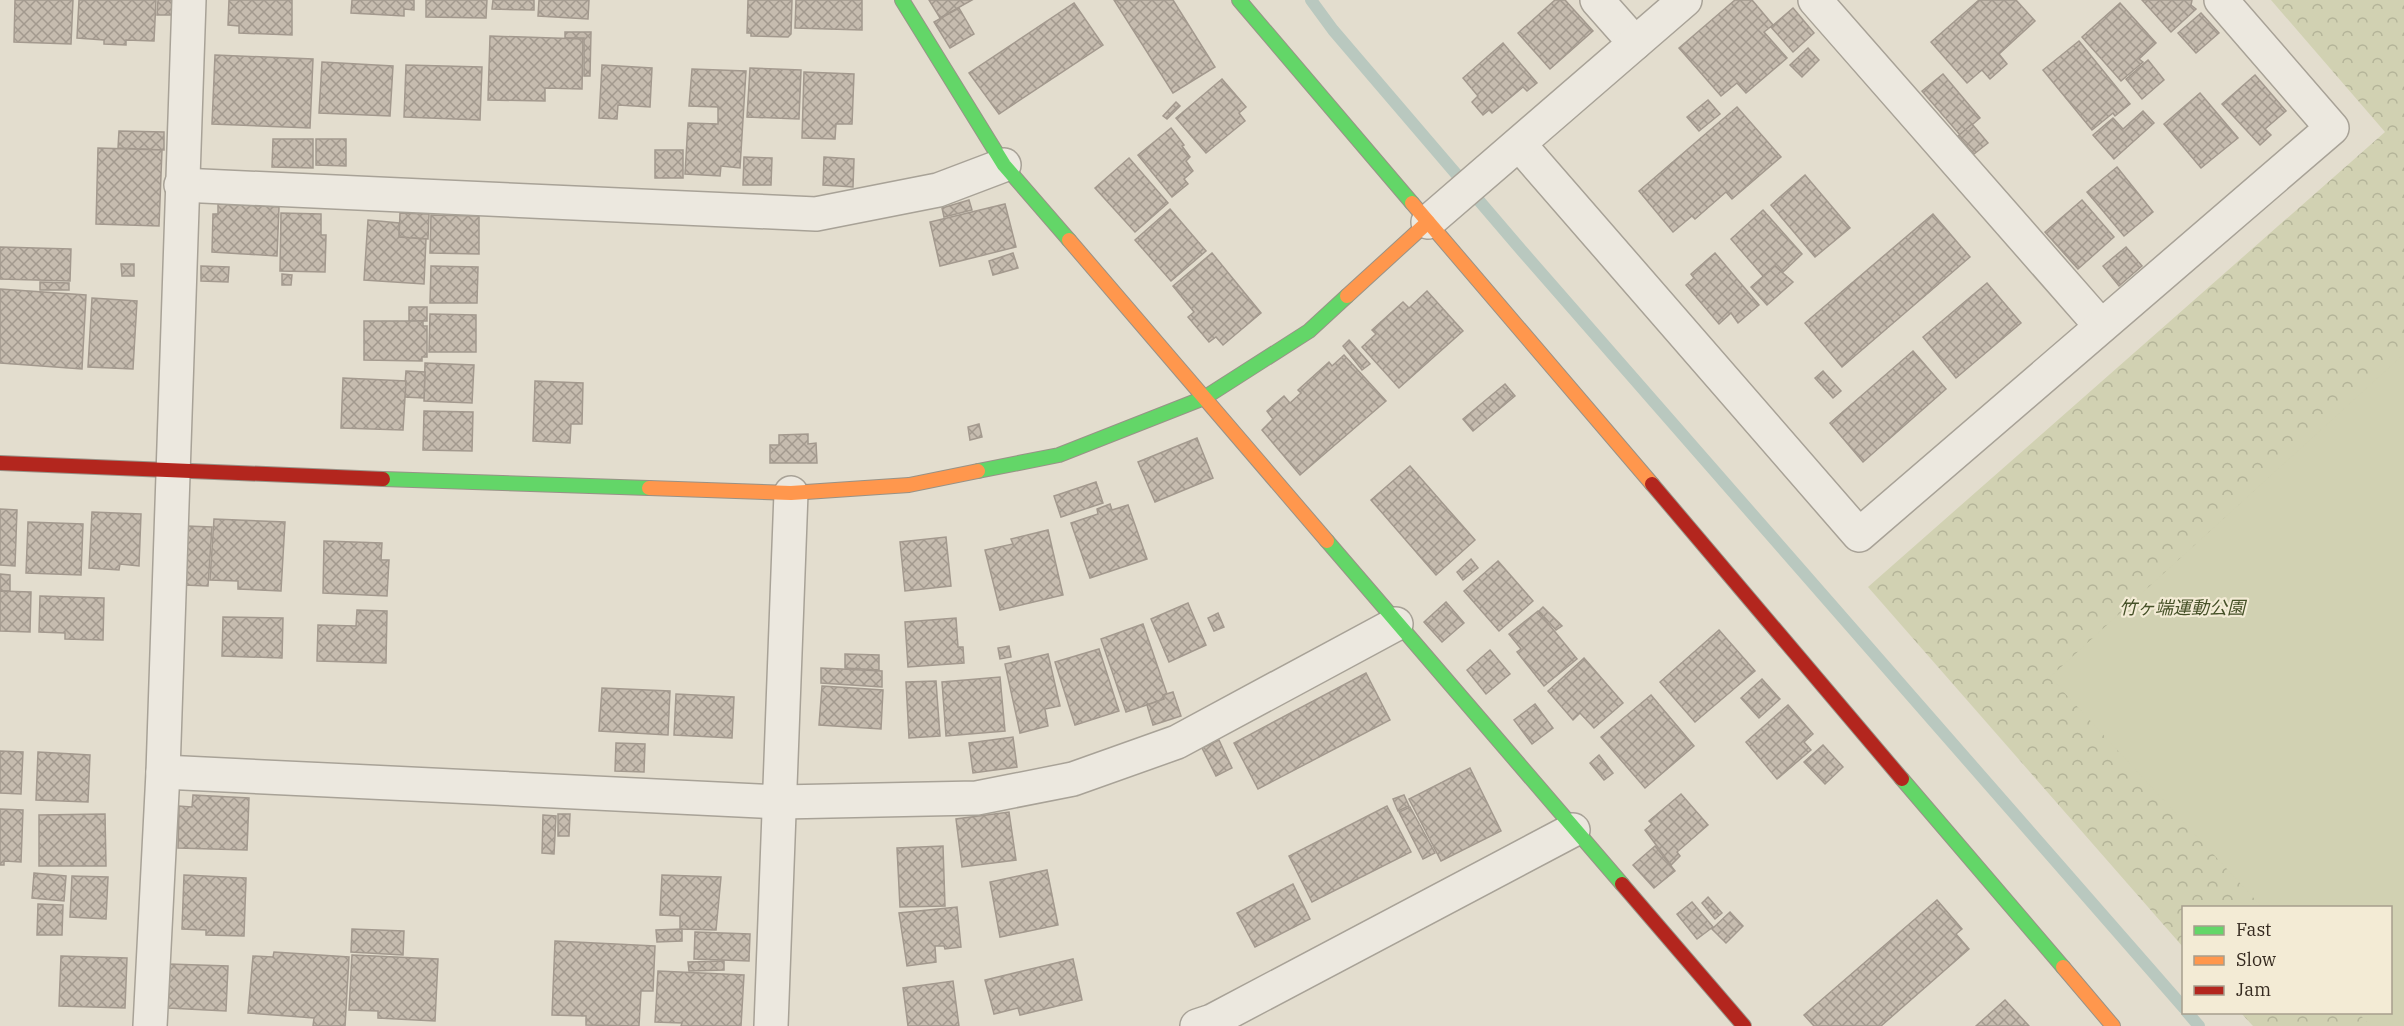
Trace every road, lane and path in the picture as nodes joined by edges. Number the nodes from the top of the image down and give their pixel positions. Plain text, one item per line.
1 (189, 0) edge
2 (903, 0) edge
3 (1239, 0) edge
4 (1598, 0) edge
5 (1685, 0) edge
6 (1815, 0) edge
7 (2221, 0) edge
8 (1635, 43) junction
9 (1519, 144) junction
10 (1004, 165) junction
11 (181, 185) junction
12 (1440, 212) junction
13 (2102, 326) junction
14 (1204, 398) junction
15 (0, 463) edge
16 (171, 472) junction
17 (791, 493) junction
18 (1396, 624) junction
19 (163, 772) junction
20 (781, 802) junction
21 (1573, 830) junction
22 (150, 1026) edge
23 (771, 1026) edge
24 (1197, 1026) edge
25 (1744, 1026) edge
26 (2113, 1026) edge

1 - 11 street
2 - 10 street
3 - 12 street
4 - 8 street
5 - 8 street
6 - 13 street
7 - 13 street
8 - 9 street
9 - 12 street
9 - 13 street
10 - 11 street
10 - 14 street
11 - 16 street
12 - 14 street
12 - 26 street
14 - 17 street
14 - 18 street
15 - 16 street
16 - 17 street
16 - 19 street
17 - 20 street
18 - 20 street
18 - 21 street
19 - 20 street
19 - 22 street
20 - 23 street
21 - 24 street
21 - 25 street

